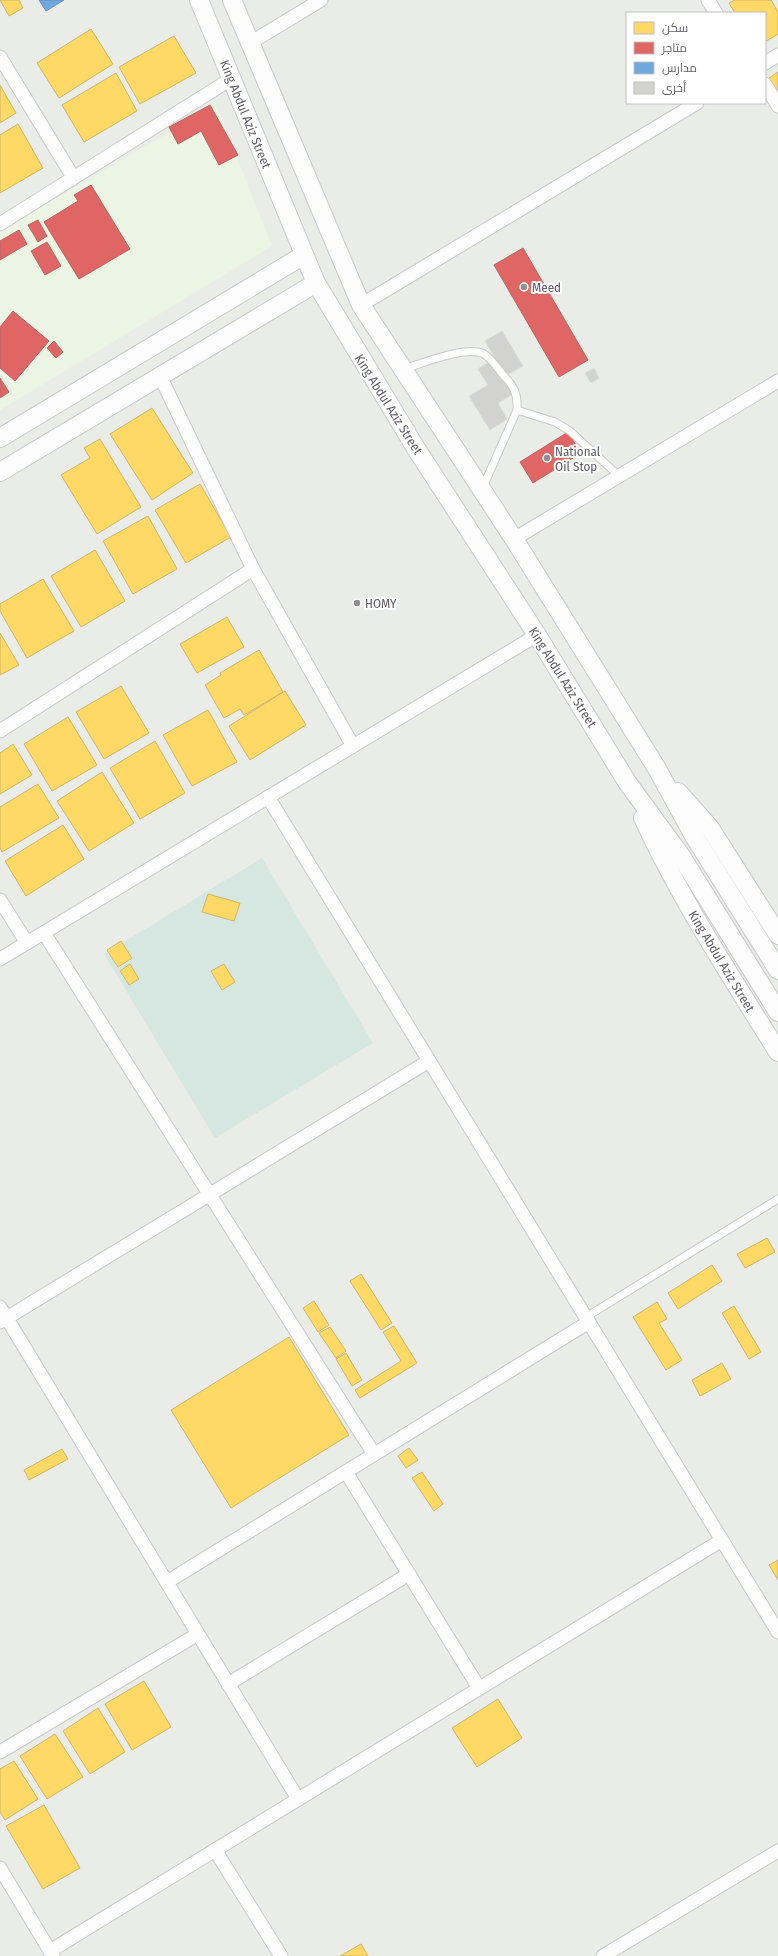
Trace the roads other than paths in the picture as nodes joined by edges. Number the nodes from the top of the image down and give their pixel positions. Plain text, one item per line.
1 (199, 0) edge
2 (232, 0) edge
3 (321, 0) edge
4 (708, 0) edge
5 (715, 12) edge
6 (250, 43) junction
7 (778, 55) edge
8 (0, 57) edge
9 (766, 62) edge
10 (231, 79) junction
11 (766, 86) edge
12 (695, 104) edge
13 (778, 106) edge
14 (73, 177) junction
15 (0, 224) edge
16 (304, 255) junction
17 (316, 283) junction
18 (360, 304) junction
19 (403, 369) junction
20 (160, 376) junction
21 (778, 381) edge
22 (517, 410) junction
23 (0, 438) edge
24 (0, 472) edge
25 (619, 476) junction
26 (482, 490) junction
27 (514, 539) junction
28 (253, 569) junction
29 (537, 635) junction
30 (0, 731) edge
31 (353, 746) junction
32 (656, 767) junction
33 (627, 782) junction
34 (268, 797) junction
35 (0, 900) edge
36 (44, 933) junction
37 (778, 935) edge
38 (27, 943) junction
39 (0, 959) edge
40 (778, 970) edge
41 (778, 1012) edge
42 (778, 1052) edge
43 (429, 1061) junction
44 (210, 1194) junction
45 (778, 1199) edge
46 (2, 1316) edge
47 (588, 1319) junction
48 (374, 1454) junction
49 (346, 1472) junction
50 (722, 1540) junction
51 (409, 1574) junction
52 (167, 1582) junction
53 (778, 1632) edge
54 (198, 1634) junction
55 (228, 1684) junction
56 (480, 1688) junction
57 (0, 1752) edge
58 (298, 1799) junction
59 (215, 1850) junction
60 (778, 1851) edge
61 (0, 1868) edge
62 (52, 1954) edge
63 (281, 1956) edge
64 (602, 1956) edge

1 - 10 street, King Abdul Aziz Street
2 - 6 street
3 - 6 street
4 - 5 street
6 - 18 street
7 - 9 street
8 - 14 street
10 - 14 street
10 - 16 street, King Abdul Aziz Street
11 - 13 street
12 - 18 street
14 - 15 street
16 - 17 street, King Abdul Aziz Street
16 - 23 street
17 - 20 street
17 - 29 street, King Abdul Aziz Street
18 - 19 street
19 - 22 lane
19 - 26 street
20 - 24 street
20 - 28 street
21 - 25 street
22 - 25 lane
22 - 26 lane
25 - 27 street
26 - 27 street
27 - 32 street
28 - 30 street
28 - 31 street
29 - 31 street
29 - 33 street, King Abdul Aziz Street
31 - 34 street
32 - 37 street
32 - 40 street
33 - 41 street, King Abdul Aziz Street
33 - 42 street, King Abdul Aziz Street
34 - 36 street
34 - 43 street
35 - 38 street
36 - 38 street
36 - 44 street
38 - 39 street
43 - 44 street
43 - 47 street
44 - 46 street
44 - 48 street
45 - 47 lane
46 - 52 street
47 - 48 street
47 - 50 street
48 - 49 street
49 - 51 street
49 - 52 street
50 - 53 street
50 - 56 street
51 - 55 street
51 - 56 street
52 - 54 street
54 - 55 street
54 - 57 street
55 - 58 street
56 - 58 street
58 - 59 street
59 - 62 street
59 - 63 street
60 - 64 street
61 - 62 street

